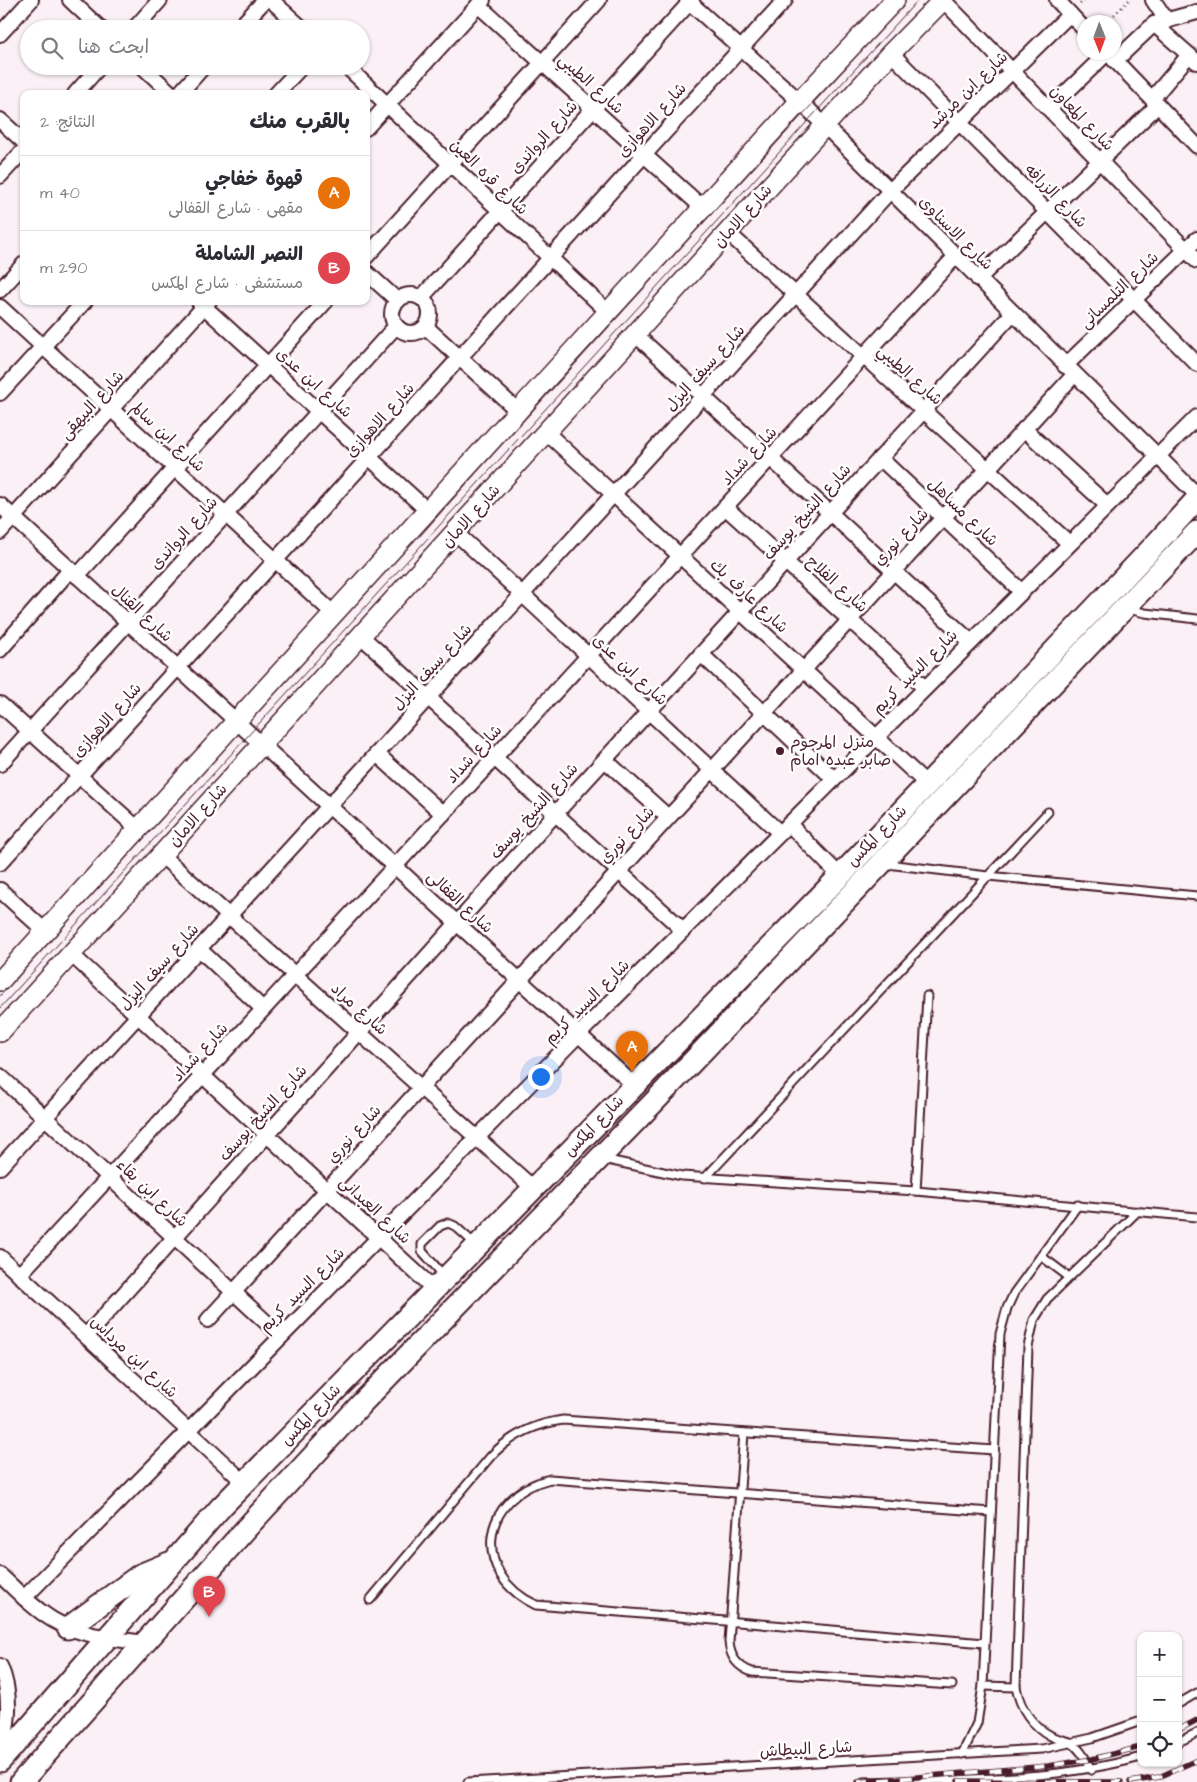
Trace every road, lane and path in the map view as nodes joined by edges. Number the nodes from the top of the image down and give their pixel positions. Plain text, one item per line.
1 (31, 0) edge
2 (70, 0) edge
3 (160, 0) edge
4 (265, 0) edge
5 (271, 0) edge
6 (292, 0) edge
7 (599, 0) edge
8 (785, 0) edge
9 (895, 0) edge
10 (943, 0) edge
11 (1057, 0) edge
12 (1129, 0) edge
13 (1153, 0) edge
14 (690, 1) edge
15 (481, 3) edge
16 (283, 11) junction
17 (1197, 12) edge
18 (1070, 14) junction
19 (1114, 15) edge
20 (91, 20) edge
21 (142, 20) edge
22 (246, 20) edge
23 (293, 20) edge
24 (1077, 22) edge
25 (1161, 23) junction
26 (0, 34) edge
27 (1122, 47) edge
28 (740, 49) junction
29 (891, 53) junction
30 (1193, 58) edge
31 (1104, 60) edge
32 (1115, 60) edge
33 (542, 63) junction
34 (1012, 72) junction
35 (92, 75) edge
36 (152, 75) edge
37 (196, 75) edge
38 (294, 75) edge
39 (356, 75) edge
40 (79, 90) edge
41 (168, 90) edge
42 (183, 90) edge
43 (280, 90) edge
44 (799, 102) junction
45 (1155, 102) junction
46 (388, 104) junction
47 (593, 109) junction
48 (1049, 109) junction
49 (0, 120) edge
50 (960, 123) junction
51 (370, 124) edge
52 (824, 126) junction
53 (20, 138) edge
54 (1195, 140) edge
55 (20, 154) edge
56 (644, 155) junction
57 (1100, 162) junction
58 (450, 165) junction
59 (0, 176) edge
60 (890, 191) junction
61 (703, 208) junction
62 (499, 212) junction
63 (1048, 212) junction
64 (728, 233) junction
65 (1197, 239) edge
66 (1186, 250) junction
67 (370, 253) edge
68 (955, 257) junction
69 (550, 259) junction
70 (1197, 261) edge
71 (20, 268) edge
72 (370, 276) edge
73 (978, 279) junction
74 (0, 290) edge
75 (796, 295) junction
76 (421, 298) junction
77 (1134, 300) junction
78 (398, 301) junction
79 (81, 305) edge
80 (202, 305) edge
81 (206, 305) edge
82 (322, 305) edge
83 (0, 307) edge
84 (608, 312) junction
85 (1012, 314) junction
86 (396, 326) junction
87 (426, 327) junction
88 (636, 335) junction
89 (43, 347) junction
90 (864, 356) junction
91 (460, 358) junction
92 (1197, 364) edge
93 (268, 365) junction
94 (1070, 371) junction
95 (0, 394) edge
96 (703, 396) junction
97 (111, 409) junction
98 (923, 410) junction
99 (319, 411) junction
100 (518, 411) junction
101 (1197, 417) edge
102 (1024, 429) junction
103 (547, 433) junction
104 (1157, 455) junction
105 (369, 457) junction
106 (770, 458) junction
107 (880, 458) junction
108 (175, 468) junction
109 (988, 469) junction
110 (613, 494) junction
111 (1197, 497) edge
112 (1107, 505) junction
113 (0, 506) edge
114 (725, 507) junction
115 (428, 510) junction
116 (830, 513) junction
117 (225, 514) junction
118 (13, 517) junction
119 (943, 517) junction
120 (0, 532) edge
121 (1197, 532) edge
122 (456, 533) junction
123 (1069, 543) junction
124 (680, 556) junction
125 (276, 560) junction
126 (786, 562) junction
127 (894, 571) junction
128 (74, 573) junction
129 (1021, 591) junction
130 (522, 594) junction
131 (1126, 608) junction
132 (740, 611) junction
133 (334, 614) junction
134 (849, 619) junction
135 (1197, 619) edge
136 (127, 622) junction
137 (361, 636) junction
138 (971, 642) junction
139 (0, 650) edge
140 (701, 654) junction
141 (589, 656) junction
142 (177, 669) junction
143 (803, 670) junction
144 (925, 688) junction
145 (428, 698) junction
146 (0, 704) edge
147 (649, 711) junction
148 (763, 713) junction
149 (235, 722) junction
150 (30, 731) junction
151 (876, 737) junction
152 (261, 746) junction
153 (377, 754) junction
154 (495, 758) junction
155 (604, 760) junction
156 (0, 764) edge
157 (711, 769) junction
158 (80, 776) junction
159 (834, 779) junction
160 (927, 784) junction
161 (330, 806) junction
162 (1048, 812) dead end
163 (556, 813) junction
164 (443, 814) junction
165 (668, 817) junction
166 (785, 828) junction
167 (138, 829) junction
168 (162, 855) junction
169 (0, 863) edge
170 (881, 863) junction
171 (395, 866) junction
172 (618, 870) junction
173 (840, 876) junction
174 (988, 876) junction
175 (0, 890) edge
176 (1197, 896) edge
177 (229, 916) junction
178 (458, 923) junction
179 (684, 930) junction
180 (45, 931) junction
181 (199, 949) junction
182 (71, 954) junction
183 (295, 975) junction
184 (519, 979) junction
185 (0, 981) edge
186 (927, 996) dead end
187 (264, 1009) junction
188 (138, 1015) junction
189 (0, 1032) edge
190 (359, 1032) junction
191 (579, 1034) junction
192 (203, 1075) junction
193 (0, 1076) edge
194 (634, 1085) junction
195 (421, 1087) junction
196 (45, 1118) junction
197 (267, 1134) junction
198 (477, 1138) junction
199 (600, 1158) junction
200 (0, 1167) edge
201 (109, 1177) junction
202 (705, 1178) junction
203 (534, 1188) junction
204 (327, 1190) junction
205 (916, 1190) junction
206 (1078, 1205) junction
207 (1138, 1211) junction
208 (1197, 1217) edge
209 (379, 1237) junction
210 (175, 1238) junction
211 (477, 1246) junction
212 (1041, 1256) junction
213 (0, 1257) edge
214 (19, 1275) junction
215 (1069, 1277) junction
216 (440, 1283) junction
217 (234, 1292) junction
218 (208, 1320) dead end
219 (86, 1336) junction
220 (281, 1336) junction
221 (188, 1430) junction
222 (744, 1433) junction
223 (994, 1450) junction
224 (245, 1483) junction
225 (740, 1494) junction
226 (991, 1512) junction
227 (174, 1561) junction
228 (0, 1575) edge
229 (24, 1598) junction
230 (370, 1600) dead end
231 (731, 1621) junction
232 (68, 1628) junction
233 (107, 1637) junction
234 (146, 1643) junction
235 (985, 1643) junction
236 (0, 1666) edge
237 (952, 1685) dead end
238 (983, 1686) junction
239 (1016, 1687) junction
240 (1197, 1693) edge
241 (1182, 1702) edge
242 (1138, 1722) edge
243 (1197, 1733) edge
244 (1182, 1740) edge
245 (1071, 1743) junction
246 (962, 1754) junction
247 (1137, 1758) edge
248 (0, 1761) edge
249 (1091, 1770) junction
250 (21, 1782) edge
251 (468, 1782) edge
252 (863, 1782) edge

1 - 26 street
2 - 20 street
3 - 21 street
4 - 22 street
5 - 16 street
6 - 16 street
7 - 33 street
8 - 28 street, شارع الاهوازى
9 - 44 street
10 - 29 street, شارع الامان
10 - 34 street, شارع المعاون
11 - 18 street
12 - 19 path
13 - 25 street
14 - 28 street, شارع الاسناوى
14 - 47 street, شارع الرواندى
15 - 33 street, شارع الطيبي
15 - 46 street
16 - 23 street
17 - 25 street
18 - 24 street
18 - 34 street, شارع ابن مرشد
25 - 27 street
25 - 30 street
28 - 44 street, شارع الاسناوى
28 - 56 street, شارع الاهوازى
29 - 50 street, شارع الزرافه
29 - 52 street, شارع الامان
30 - 45 street
31 - 48 street
32 - 45 street
33 - 47 street, شارع الطيبي
33 - 58 street
34 - 48 street, شارع المعاون
34 - 50 street, شارع ابن مرشد
35 - 40 street
36 - 41 street
37 - 42 street
38 - 43 street
39 - 46 street, شارع قره العين
44 - 52 street, شارع الاسناوى
44 - 61 street
45 - 54 street
45 - 57 street
46 - 51 street
46 - 58 street, شارع قره العين
47 - 56 street, شارع الطيبي
47 - 62 street, شارع الرواندى
48 - 57 street, شارع المعاون
49 - 53 street
50 - 60 street, شارع ابن مرشد
50 - 63 street, شارع الزرافه
52 - 60 street, شارع الاسناوى
52 - 64 street, شارع الامان
55 - 59 street
56 - 61 street, شارع الطيبي
56 - 69 street, شارع الاهوازى
57 - 63 street
57 - 66 street, شارع المعاون
58 - 62 street, شارع قره العين
58 - 67 street
60 - 68 street, شارع الاسناوى
60 - 75 street, شارع سيف اليزل
61 - 84 street
62 - 69 street, شارع قره العين
62 - 76 street, شارع الرواندى
63 - 73 street
63 - 77 street, شارع الزرافه
64 - 75 street, شارع الطيبي
64 - 88 street, شارع الامان
65 - 66 street, شارع التلمسانى
66 - 70 street, شارع المعاون
66 - 77 street, شارع التلمسانى
68 - 73 street, شارع الاسناوى
68 - 90 street, شارع شداد
69 - 84 street, شارع قره العين
69 - 91 street, شارع الاهوازى
71 - 74 street
72 - 78 street
73 - 85 street, شارع الاسناوى
75 - 90 street, شارع الطيبي
75 - 96 street, شارع سيف اليزل
76 - 78 street
76 - 87 street
77 - 92 street, شارع الزرافه
77 - 94 street, شارع التلمسانى
78 - 86 street
79 - 89 street
80 - 97 street, شارع البيهقى
81 - 93 street, شارع ابن عدى
82 - 93 street
83 - 89 street, شارع ابن سالم
84 - 100 street
85 - 94 street, شارع الاسناوى
85 - 98 street, شارع الشيخ يوسف
86 - 87 street
86 - 99 street, شارع الرواندى
87 - 91 street
88 - 96 street
88 - 103 street, شارع الامان
89 - 95 street
89 - 97 street, شارع ابن سالم
90 - 98 street, شارع الطيبي
90 - 106 street, شارع شداد
91 - 100 street
91 - 105 street, شارع الاهوازى
93 - 99 street, شارع ابن عدى
93 - 108 street
94 - 102 street, شارع نوري
94 - 104 street, شارع الاسناوى
96 - 106 street
96 - 110 street, شارع سيف اليزل
97 - 108 street, شارع ابن سالم
97 - 118 street, شارع البيهقى
98 - 107 street, شارع الشيخ يوسف
98 - 109 street, شارع الطيبي
99 - 105 street, شارع ابن عدى
99 - 117 street, شارع الرواندى
100 - 115 street
101 - 104 street, شارع السيد كريم
102 - 109 street, شارع نوري
102 - 112 street
103 - 110 street, شارع عارف بك
103 - 122 street, شارع الامان
104 - 111 street, شارع الاسناوى
104 - 112 street, شارع السيد كريم
105 - 115 street, شارع ابن عدى
105 - 125 street, شارع الاهوازى
106 - 114 street, شارع شداد
106 - 116 street
107 - 116 street, شارع الشيخ يوسف
107 - 119 street, شارع مساهل
108 - 117 street, شارع ابن سالم
108 - 128 street
109 - 119 street, شارع نوري
109 - 123 street, شارع الطيبي
110 - 124 street, شارع عارف بك
110 - 130 street, شارع سيف اليزل
111 - 160 main road, شارع المكس
112 - 123 street, شارع السيد كريم
113 - 118 street, شارع القنال
114 - 124 street, شارع شداد
114 - 126 street, شارع الفلاح
115 - 133 street
116 - 126 street, شارع الشيخ يوسف
116 - 127 street
117 - 125 street, شارع ابن سالم
117 - 136 street, شارع الرواندى
118 - 120 street, شارع البيهقى
118 - 128 street, شارع القنال
119 - 127 street, شارع نوري
119 - 129 street, شارع مساهل
121 - 131 main road, شارع المكس
122 - 130 street, شارع ابن عدى
122 - 137 street, شارع الامان
123 - 129 street, شارع السيد كريم
124 - 132 street, شارع عارف بك
124 - 141 street, شارع شداد
125 - 133 street, شارع ابن سالم
125 - 142 street, شارع الاهوازى
126 - 132 street, شارع الشيخ يوسف
126 - 134 street, شارع الفلاح
127 - 134 street, شارع نوري
127 - 138 street
128 - 136 street, شارع القنال
128 - 139 street
129 - 138 street, شارع السيد كريم
130 - 141 street, شارع ابن عدى
130 - 145 street, شارع سيف اليزل
131 - 135 lane
131 - 170 main road, شارع المكس
132 - 140 street, شارع الشيخ يوسف
132 - 143 street, شارع عارف بك
133 - 149 street
134 - 143 street, شارع نوري
134 - 144 street, شارع الفلاح
136 - 142 street, شارع القنال
136 - 150 street, شارع الرواندى
137 - 145 street
137 - 152 street, شارع الامان
138 - 144 street, شارع السيد كريم
140 - 147 street, شارع الشيخ يوسف
140 - 148 street
141 - 147 street, شارع ابن عدى
141 - 154 street, شارع شداد
142 - 149 street, شارع القنال
142 - 158 street, شارع الاهوازى
143 - 148 street, شارع نوري
143 - 151 street, شارع عارف بك
144 - 151 street, شارع السيد كريم
145 - 153 street, شارع سيف اليزل
145 - 154 street
146 - 150 street
147 - 155 street, شارع الشيخ يوسف
147 - 157 street, شارع ابن عدى
148 - 157 street, شارع نوري
148 - 159 street
149 - 152 street, شارع القنال
149 - 167 street
150 - 156 street, شارع الرواندى
150 - 158 street
151 - 159 street, شارع السيد كريم
151 - 160 street, شارع عارف بك
152 - 161 street, شارع القفالى
152 - 168 street, شارع الامان
153 - 161 street, شارع سيف اليزل
153 - 164 street
154 - 163 street
154 - 164 street, شارع شداد
155 - 163 street, شارع الشيخ يوسف
155 - 165 street
157 - 165 street, شارع نوري
157 - 166 street, شارع ابن عدى
158 - 167 street
158 - 169 street, شارع الاهوازى
159 - 166 street, شارع السيد كريم
160 - 173 main road, شارع المكس
161 - 171 street, شارع القفالى
161 - 177 street, شارع سيف اليزل
162 - 174 lane
163 - 172 street
163 - 178 street, شارع الشيخ يوسف
164 - 171 street, شارع شداد
165 - 172 street, شارع نوري
166 - 173 street, شارع ابن عدى
166 - 179 street, شارع السيد كريم
167 - 180 street
168 - 177 street, شارع مراد
168 - 182 street, شارع الامان
170 - 174 lane
170 - 199 main road, شارع المكس
171 - 178 street, شارع القفالى
171 - 183 street, شارع شداد
172 - 179 street
172 - 184 street, شارع نوري
173 - 194 main road, شارع المكس
174 - 176 lane
174 - 202 lane
175 - 180 street
177 - 181 street, شارع سيف اليزل
177 - 183 street, شارع مراد
178 - 184 street, شارع القفالى
178 - 190 street, شارع الشيخ يوسف
179 - 191 street, شارع السيد كريم
180 - 185 street
181 - 187 street
181 - 188 street, شارع سيف اليزل
182 - 188 street, شارع العبدانى
182 - 189 street, شارع الامان
183 - 187 street, شارع شداد
183 - 190 street, شارع مراد
184 - 191 street, شارع القفالى
184 - 195 street, شارع نوري
186 - 205 lane
187 - 192 street, شارع شداد
188 - 192 street, شارع العبدانى
188 - 196 street, شارع سيف اليزل
190 - 195 street, شارع مراد
190 - 197 street, شارع الشيخ يوسف
191 - 194 street, شارع القفالى
191 - 198 street, شارع السيد كريم
192 - 197 street, شارع العبدانى
192 - 201 street, شارع شداد
193 - 196 street, شارع ابن بقاء
194 - 203 main road, شارع المكس
195 - 198 street, شارع مراد
195 - 204 street, شارع نوري
196 - 200 street, شارع سيف اليزل
196 - 201 street, شارع ابن بقاء
197 - 204 street, شارع العبدانى
197 - 210 street, شارع الشيخ يوسف
198 - 203 street, شارع مراد
198 - 209 street, شارع السيد كريم
199 - 202 lane
199 - 234 main road, شارع المكس
201 - 210 street, شارع ابن بقاء
201 - 214 street, شارع شداد
202 - 205 lane
203 - 211 main road, شارع المكس
204 - 209 street, شارع العبدانى
204 - 217 street, شارع نوري
205 - 206 lane
206 - 207 lane
206 - 212 lane
207 - 208 lane
207 - 215 lane
209 - 216 street, شارع العبدانى
209 - 220 street, شارع السيد كريم
210 - 217 street, شارع ابن بقاء
210 - 219 street, شارع الشيخ يوسف
211 - 216 main road, شارع المكس
211 - 216 lane
212 - 215 lane
212 - 223 lane
213 - 214 street, شارع ابن مرداس
214 - 219 street, شارع ابن مرداس
215 - 239 lane
216 - 224 main road, شارع المكس
217 - 218 street, شارع نوري
217 - 220 street, شارع ابن بقاء
219 - 221 street, شارع ابن مرداس
220 - 221 street, شارع السيد كريم
221 - 224 street, شارع ابن مرداس
221 - 229 street, شارع السيد كريم
222 - 223 lane
222 - 225 lane
222 - 230 lane
223 - 226 lane
224 - 227 main road, شارع المكس
225 - 226 lane
225 - 231 lane
225 - 231 lane
226 - 235 lane
227 - 232 main road
227 - 233 main road, شارع المكس
228 - 229 street
229 - 232 street
231 - 235 lane
231 - 237 lane
232 - 233 street
233 - 234 street
233 - 248 main road, شارع المكس
234 - 250 main road, شارع المكس
235 - 238 lane
236 - 248 street
238 - 239 lane
238 - 246 lane
239 - 245 lane
240 - 241 lane
242 - 245 lane, شارع البيطاش
243 - 244 lane
245 - 246 lane, شارع البيطاش
245 - 249 lane
246 - 251 lane, شارع البيطاش
247 - 249 lane
249 - 252 lane

